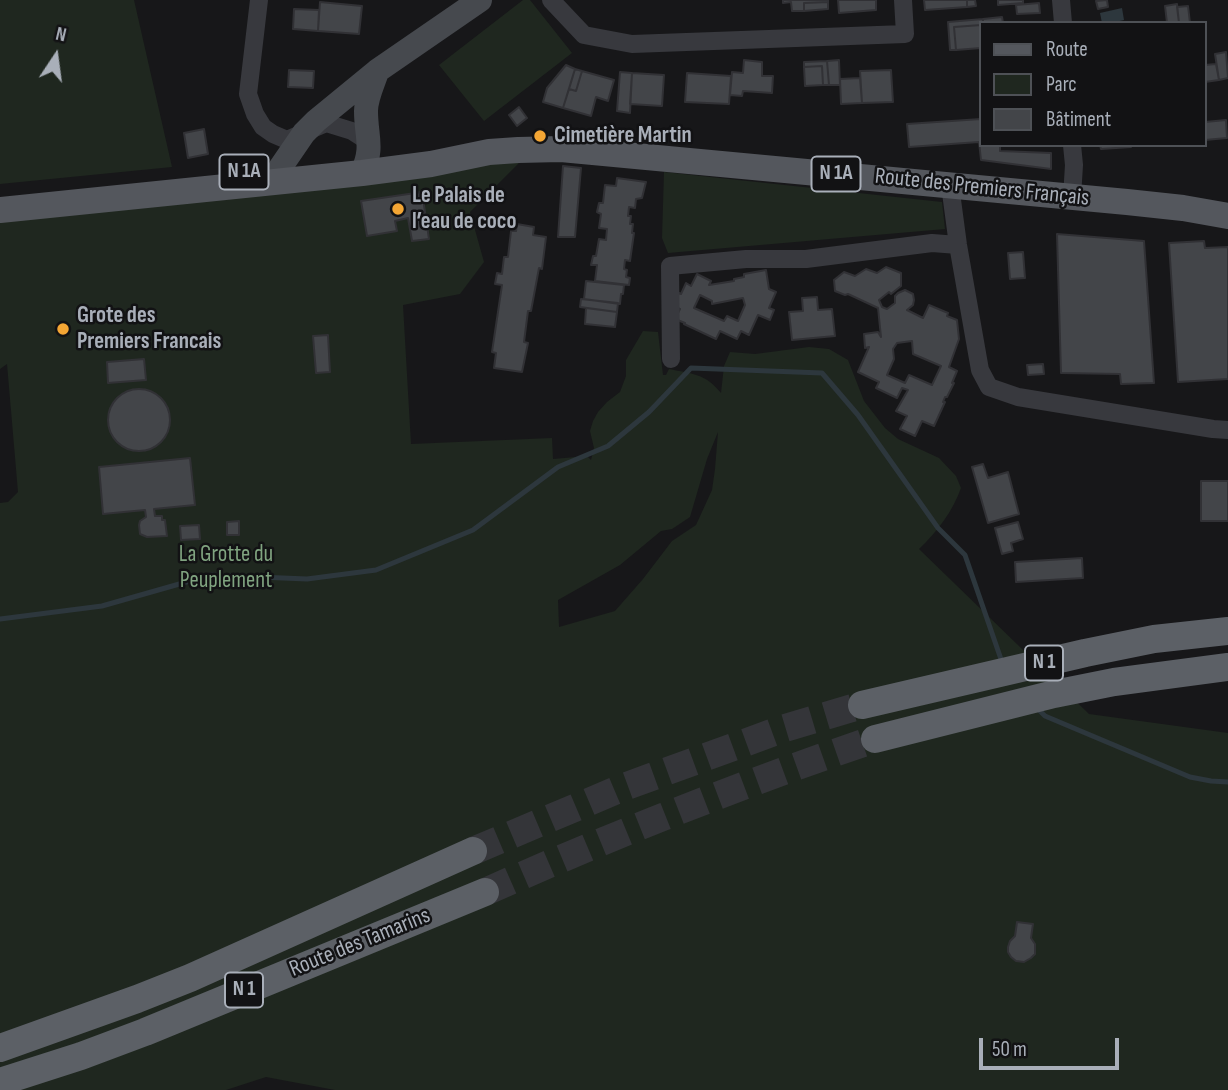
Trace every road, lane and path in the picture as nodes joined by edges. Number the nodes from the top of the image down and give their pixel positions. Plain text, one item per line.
1 (259, 0) edge
2 (480, 0) edge
3 (551, 0) edge
4 (903, 0) edge
5 (1061, 0) edge
6 (1063, 21) edge
7 (377, 71) junction
8 (304, 133) junction
9 (1072, 147) edge
10 (367, 158) junction
11 (280, 167) junction
12 (950, 185) junction
13 (0, 195) edge
14 (1072, 197) junction
15 (1183, 208) junction
16 (1228, 209) edge
17 (0, 210) edge
18 (1228, 216) edge
19 (958, 244) junction
20 (671, 359) dead end
21 (1228, 430) edge
22 (1228, 631) edge
23 (1228, 667) edge
24 (862, 705) tunnel mouth
25 (875, 739) tunnel mouth
26 (474, 851) tunnel mouth
27 (485, 892) tunnel mouth
28 (0, 1048) edge
29 (0, 1082) edge

1 - 8 street
2 - 7 main road
3 - 4 street
5 - 6 street
7 - 8 main road
7 - 10 main road
8 - 10 street
8 - 11 main road
9 - 14 street
10 - 11 main road, Route des Premiers Français / N 1A
10 - 12 main road, Route des Premiers Français / N 1A
10 - 17 main road, Route des Premiers Français / N 1A
11 - 13 main road, Route des Premiers Français / N 1A
12 - 14 main road, Route des Premiers Français / N 1A
12 - 19 street
14 - 15 main road, Route des Premiers Français / N 1A
15 - 16 main road, Route des Premiers Français / N 1A
15 - 18 main road, Route des Premiers Français / N 1A
19 - 20 street
19 - 21 street
22 - 24 highway, N 1
23 - 25 highway, N 1
26 - 28 highway, Route des Tamarins / N 1
27 - 29 highway, Route des Tamarins / N 1

